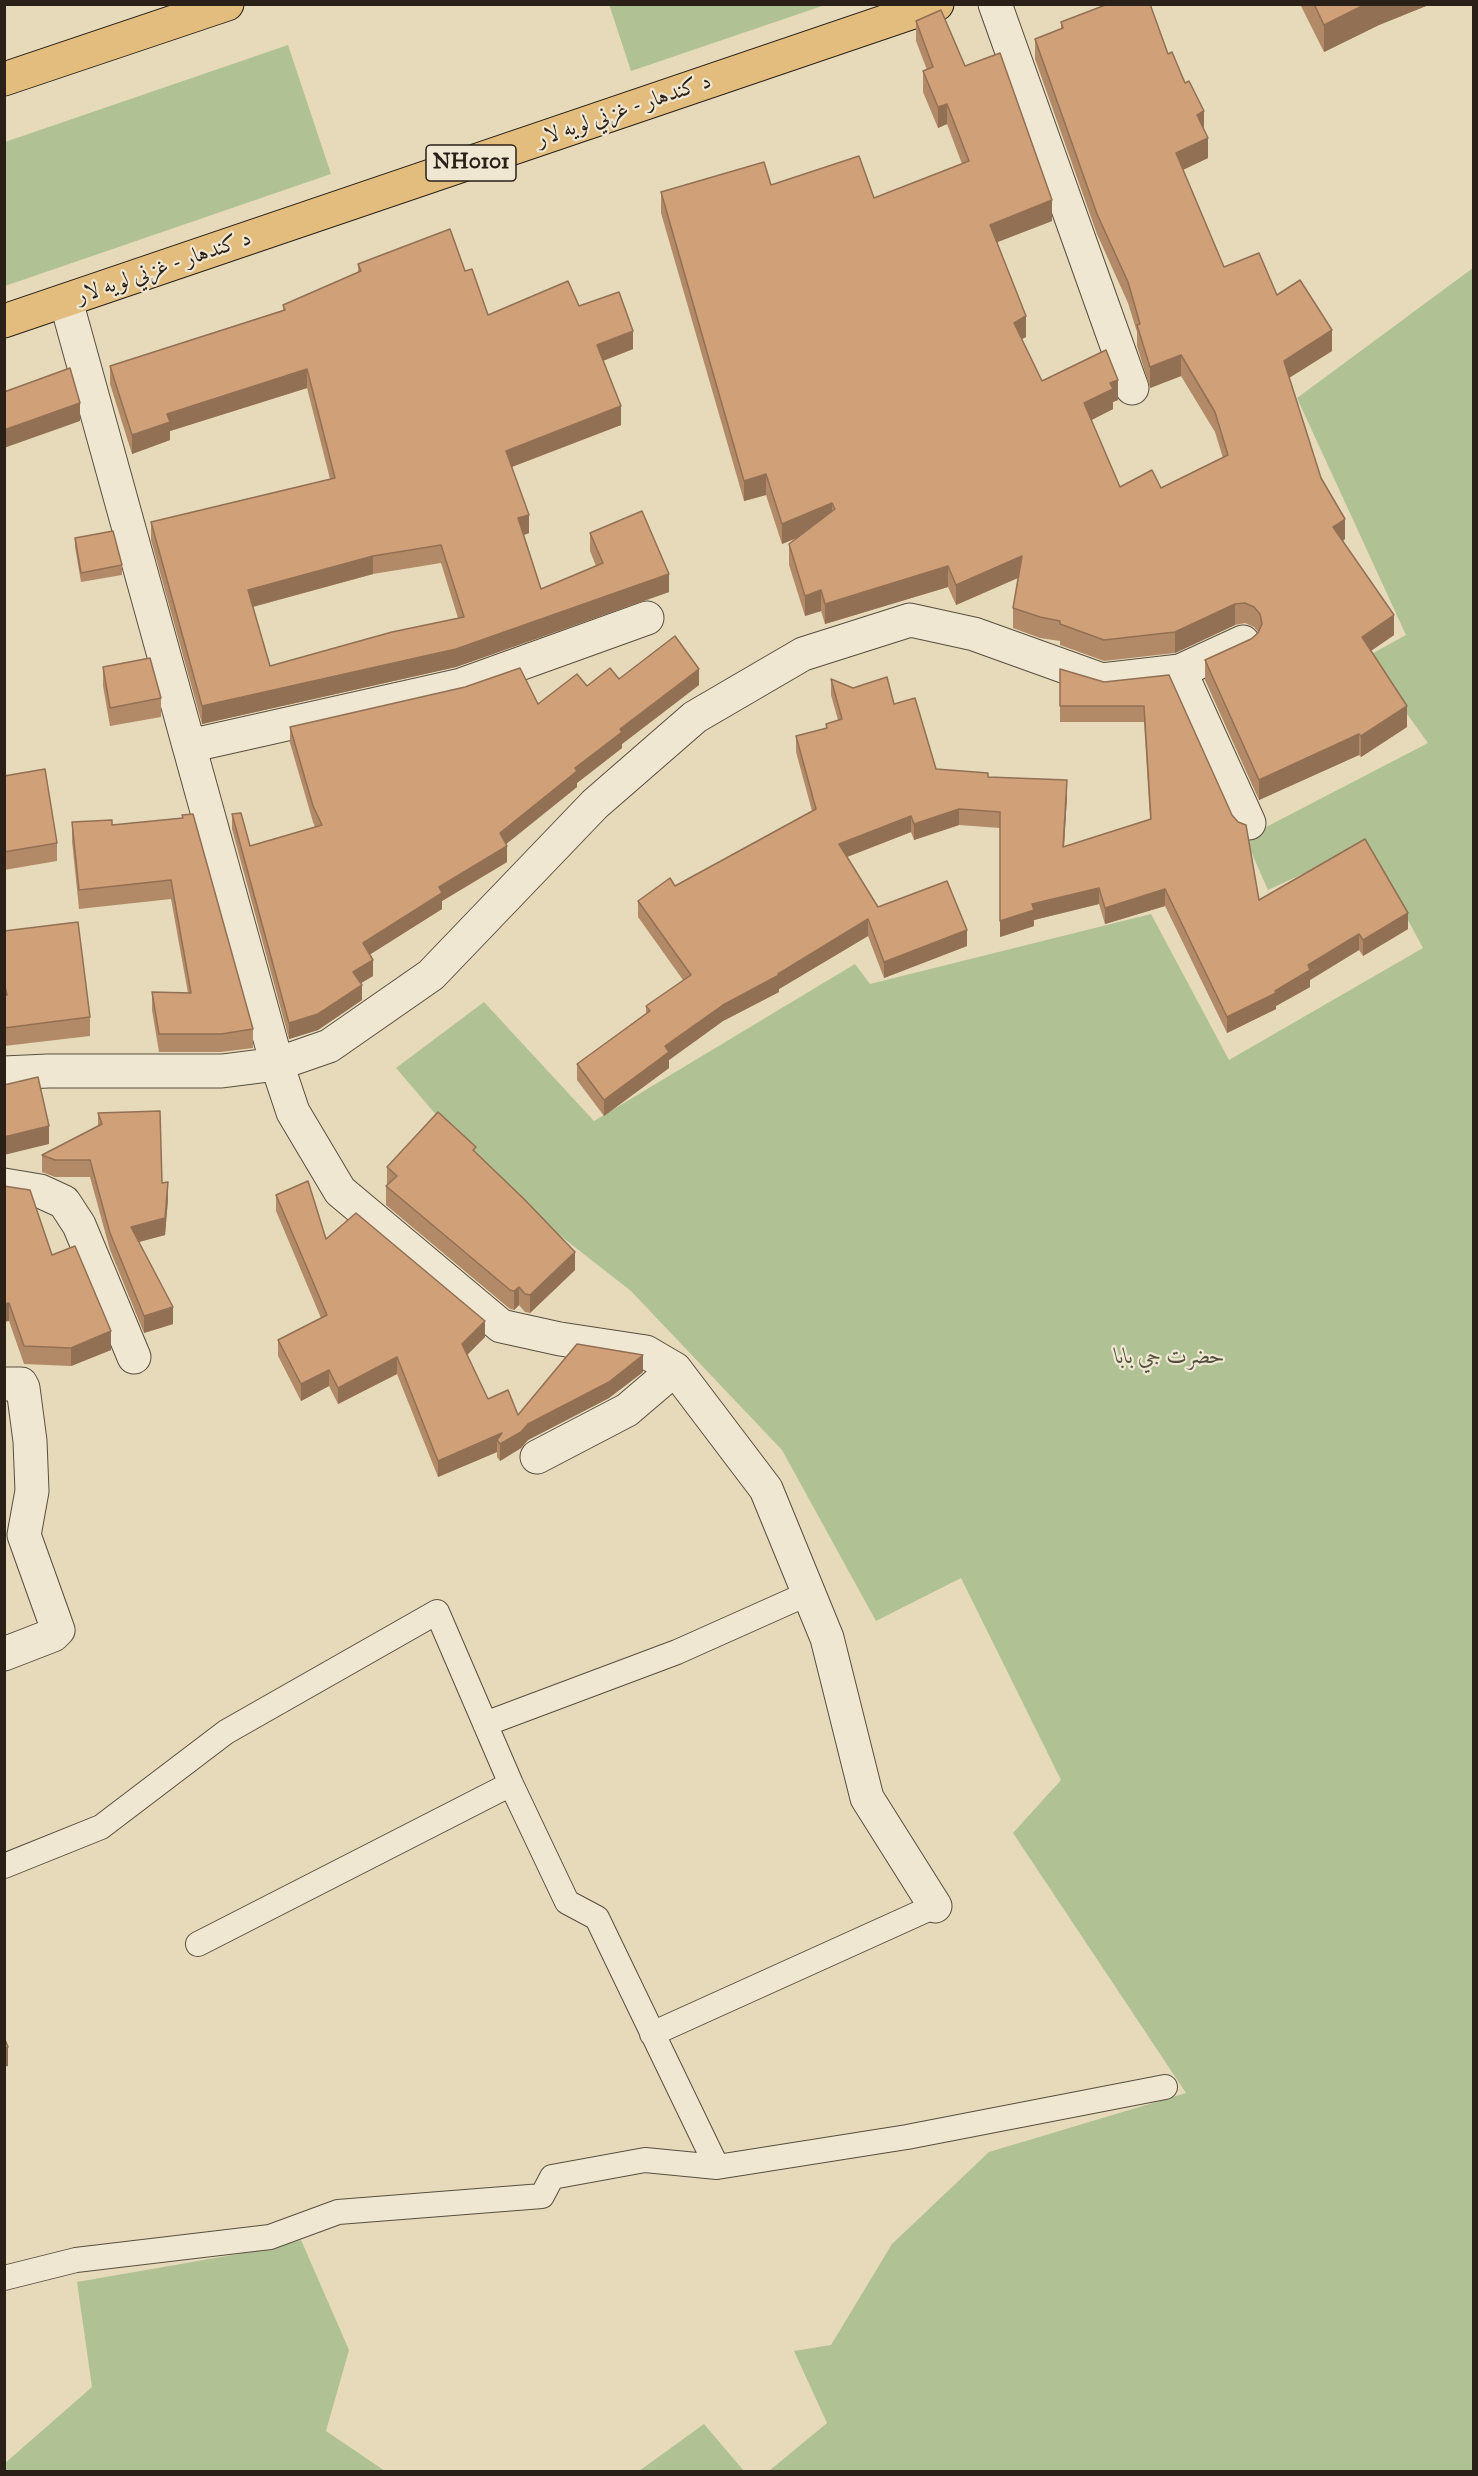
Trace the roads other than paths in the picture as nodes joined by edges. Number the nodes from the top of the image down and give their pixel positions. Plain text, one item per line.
1 (226, 4) edge
2 (937, 4) edge
3 (995, 4) edge
4 (4, 79) edge
5 (66, 301) junction
6 (4, 321) edge
7 (1132, 388) dead end
8 (647, 618) dead end
9 (1243, 642) edge
10 (1180, 671) junction
11 (189, 746) junction
12 (1249, 823) dead end
13 (277, 1064) junction
14 (4, 1073) edge
15 (4, 1185) edge
16 (134, 1357) dead end
17 (675, 1369) junction
18 (4, 1384) edge
19 (537, 1457) dead end
20 (809, 1593) junction
21 (4, 1654) edge
22 (485, 1724) junction
23 (511, 1784) junction
24 (4, 1866) edge
25 (935, 1906) joint
26 (198, 1944) dead end
27 (652, 2034) junction
28 (1165, 2087) dead end
29 (717, 2167) junction
30 (4, 2278) edge

1 - 4 highway
2 - 5 highway, د کندهار - غزني لويه لار / NH0101
3 - 7 street
5 - 6 highway, د کندهار - غزني لويه لار / NH0101
5 - 11 street
8 - 11 street
9 - 10 street
10 - 12 street
10 - 13 street
11 - 13 street
13 - 14 street
13 - 17 street
15 - 16 street
17 - 19 street
17 - 20 street
18 - 21 street
20 - 22 lane
20 - 25 street
22 - 23 lane
22 - 24 lane
23 - 26 lane
23 - 27 lane
25 - 27 lane
27 - 29 lane
28 - 29 lane
29 - 30 lane

